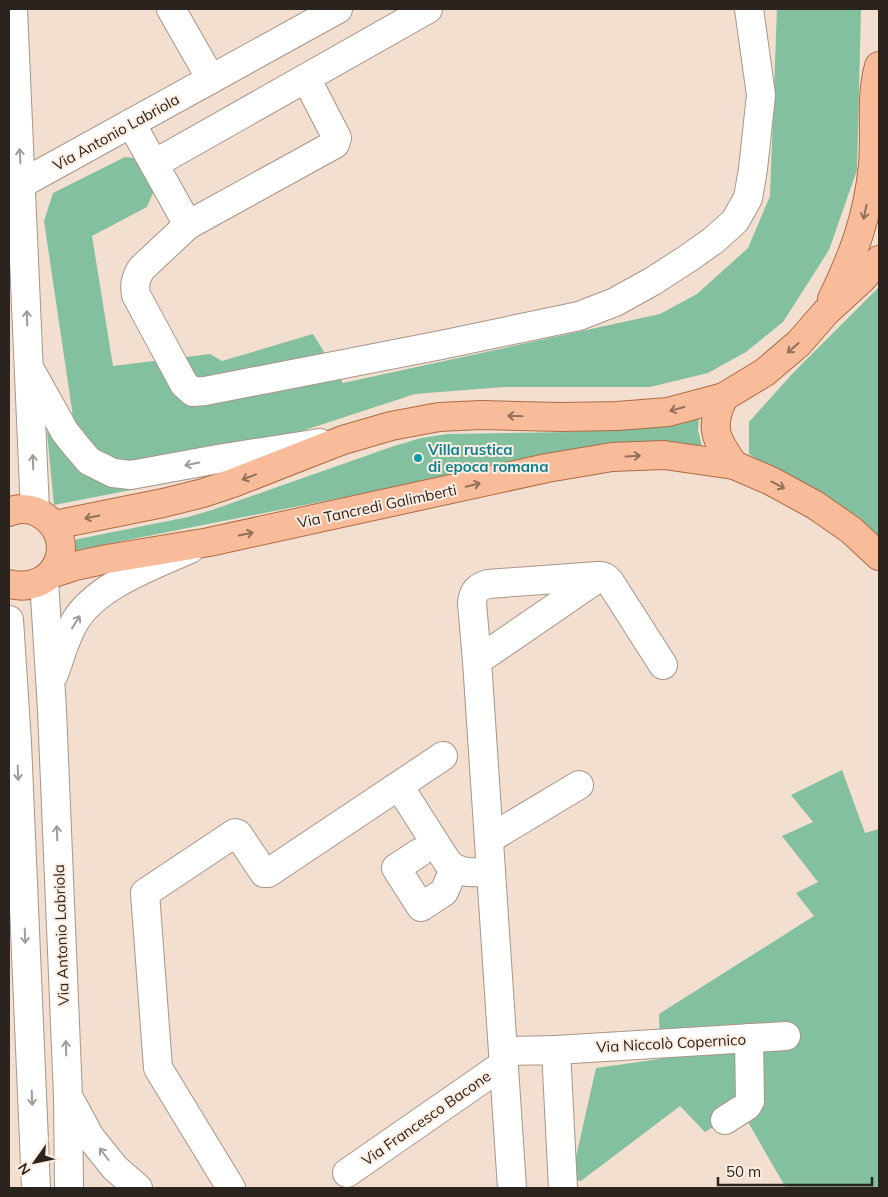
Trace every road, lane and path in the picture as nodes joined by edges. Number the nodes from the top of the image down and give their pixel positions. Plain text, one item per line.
1 (13, 9) edge
2 (171, 9) edge
3 (338, 9) edge
4 (428, 9) edge
5 (749, 9) edge
6 (879, 66) edge
7 (306, 78) junction
8 (210, 79) junction
9 (131, 123) junction
10 (876, 162) edge
11 (154, 164) junction
12 (21, 184) junction
13 (188, 225) junction
14 (879, 260) edge
15 (826, 312) junction
16 (29, 367) junction
17 (724, 397) junction
18 (343, 440) junction
19 (734, 465) junction
20 (32, 516) edge
21 (198, 544) junction
22 (879, 556) edge
23 (601, 576) junction
24 (48, 577) junction
25 (9, 584) edge
26 (9, 620) edge
27 (477, 661) junction
28 (662, 665) dead end
29 (51, 683) junction
30 (13, 732) edge
31 (443, 756) dead end
32 (579, 786) dead end
33 (391, 791) junction
34 (489, 840) junction
35 (427, 848) junction
36 (454, 869) junction
37 (491, 872) junction
38 (786, 1036) dead end
39 (749, 1038) junction
40 (556, 1050) junction
41 (504, 1058) junction
42 (68, 1096) junction
43 (725, 1120) dead end
44 (347, 1173) dead end
45 (36, 1188) edge
46 (69, 1188) edge
47 (138, 1188) edge
48 (231, 1188) edge
49 (512, 1188) edge
50 (563, 1188) edge

12 -> 1 street
2 - 8 street
3 - 8 street, Via Antonio Labriola
4 - 7 street
5 - 13 street
6 - 10 main road
7 - 11 street
7 - 13 street
8 - 9 street, Via Antonio Labriola
9 - 11 street
9 - 12 street, Via Antonio Labriola
10 -> 15 main road
11 - 13 street
16 -> 12 street
14 - 15 main road
15 -> 17 main road
18 -> 16 street
20 -> 16 street
17 -> 18 main road
17 - 19 main road
18 -> 20 main road
21 -> 19 main road, Via Tancredi Galimberti
19 -> 22 main road, Via Tancredi Galimberti
20 - 24 main road
21 - 24 main road, Via Tancredi Galimberti
29 -> 21 street, Via Antonio Labriola
23 - 27 street
23 - 27 street
23 - 28 street
24 - 25 main road, Via Tancredi Galimberti
24 - 29 street, Via Antonio Labriola
26 - 30 street
27 - 34 street
42 -> 29 street, Via Antonio Labriola
30 -> 45 street
31 - 33 street
32 - 34 street
33 - 35 street
33 - 48 street
34 - 37 street
35 - 36 street
35 - 36 street
36 - 37 street
37 - 41 street
38 - 39 street, Via Niccolò Copernico
39 - 40 street, Via Niccolò Copernico
39 - 43 street
40 - 41 street, Via Niccolò Copernico
40 - 50 street
41 - 44 street, Via Francesco Bacone
41 - 49 street
42 - 46 street, Via Antonio Labriola
47 -> 42 street

